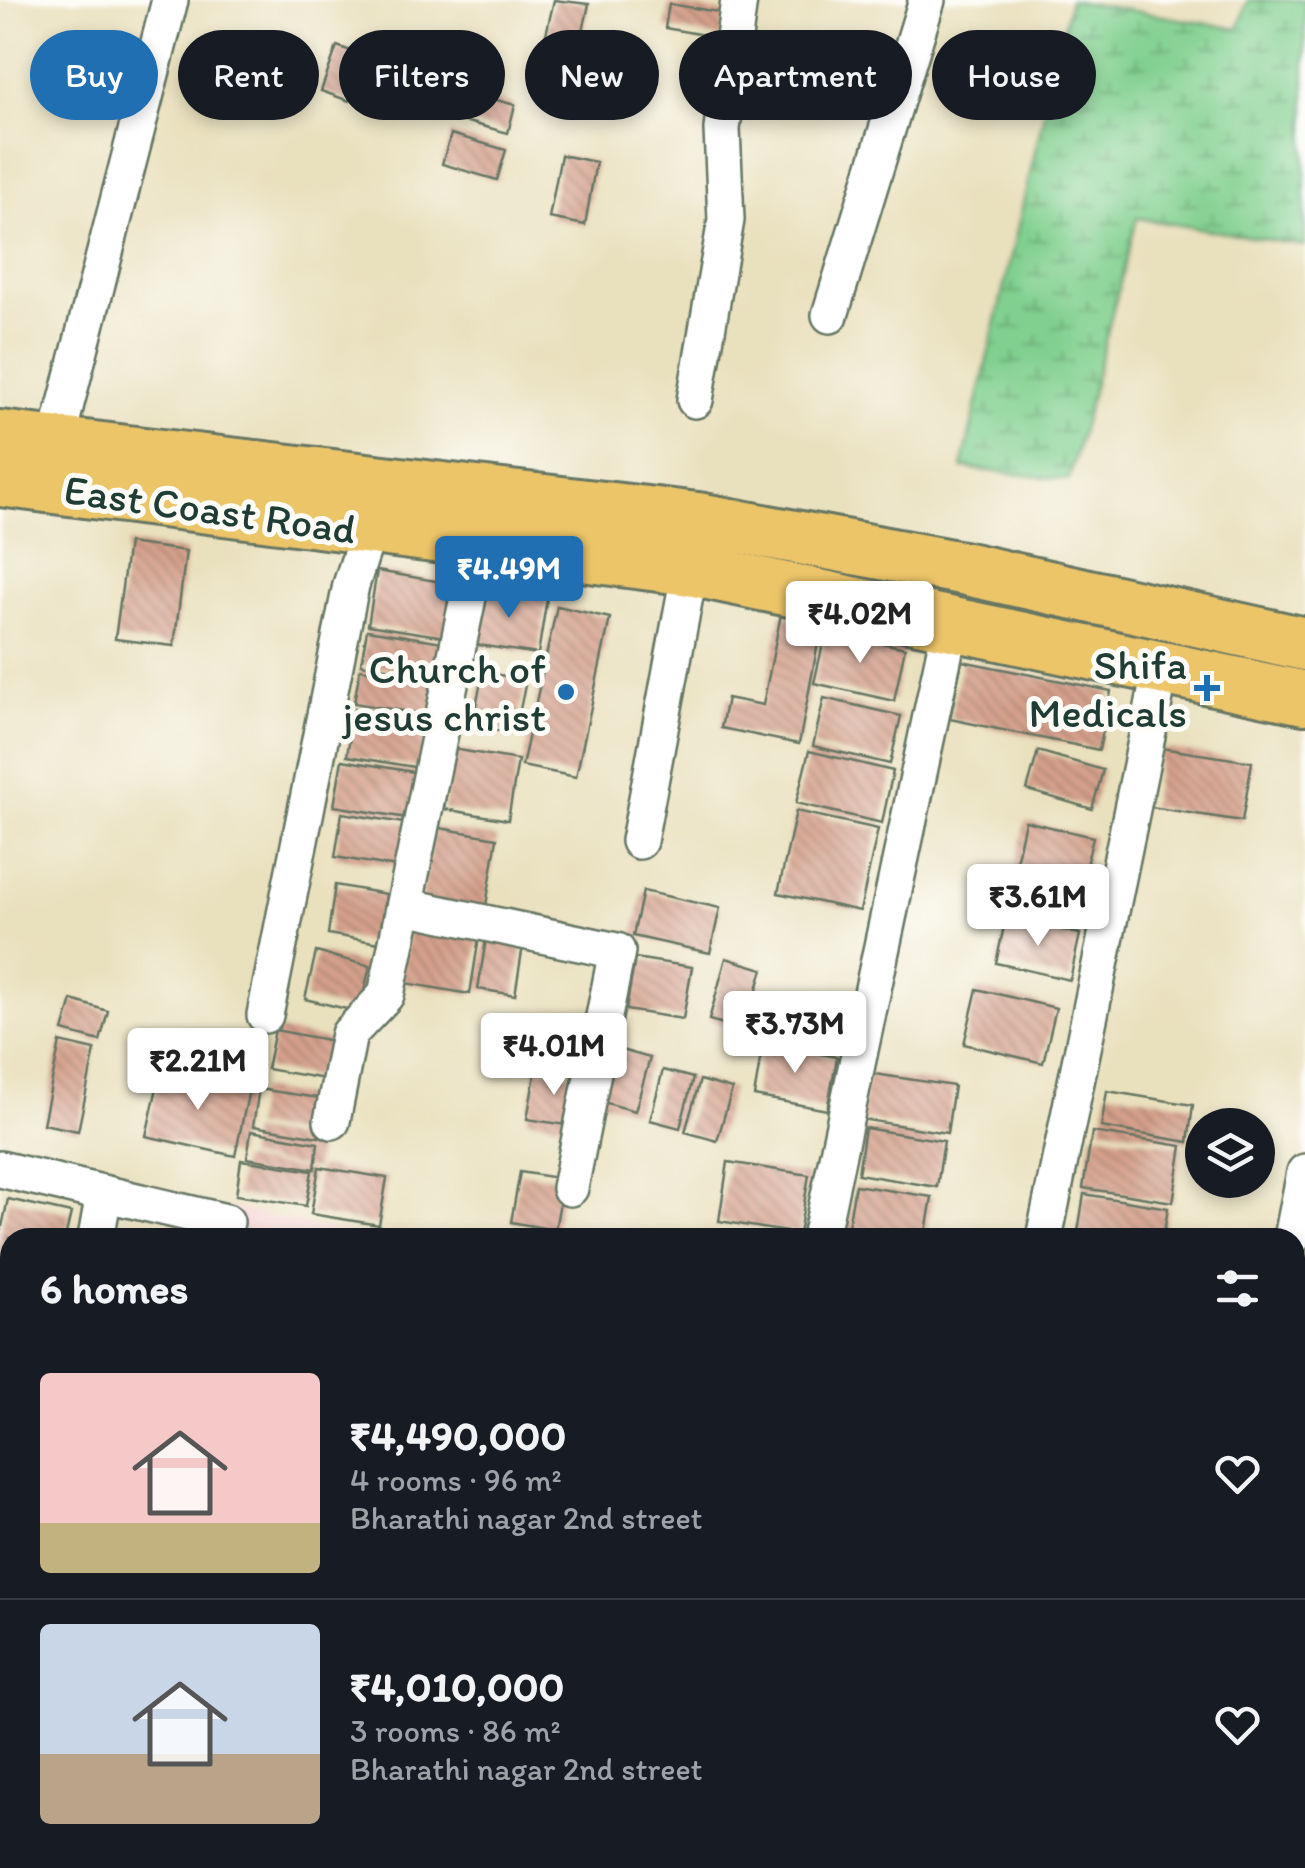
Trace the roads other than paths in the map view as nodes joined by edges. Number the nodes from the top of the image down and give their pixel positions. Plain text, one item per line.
1 (170, 0) edge
2 (739, 0) edge
3 (927, 0) edge
4 (830, 315) dead end
5 (695, 400) dead end
6 (0, 437) edge
7 (20, 475) edge
8 (369, 530) junction
9 (480, 544) junction
10 (690, 569) junction
11 (951, 622) junction
12 (1305, 644) edge
13 (1160, 668) junction
14 (1305, 698) edge
15 (640, 841) dead end
16 (405, 906) junction
17 (265, 1015) dead end
18 (332, 1121) dead end
19 (0, 1169) edge
20 (1305, 1172) edge
21 (570, 1188) dead end
22 (104, 1194) junction
23 (226, 1222) dead end
24 (98, 1228) edge
25 (822, 1228) edge
26 (1046, 1228) edge
27 (1294, 1228) edge

1 - 7 street
2 - 5 street
3 - 4 street
6 - 7 main road, East Coast Road
7 - 8 main road, East Coast Road
7 - 12 main road, East Coast Road
8 - 9 main road, East Coast Road
8 - 17 street
9 - 10 main road, East Coast Road
9 - 16 street
10 - 11 main road, East Coast Road
10 - 15 street
11 - 13 main road, East Coast Road
11 - 25 street
13 - 14 main road, East Coast Road
13 - 26 street
16 - 18 street
16 - 21 street
19 - 22 street
20 - 27 street
22 - 23 street
22 - 24 street

